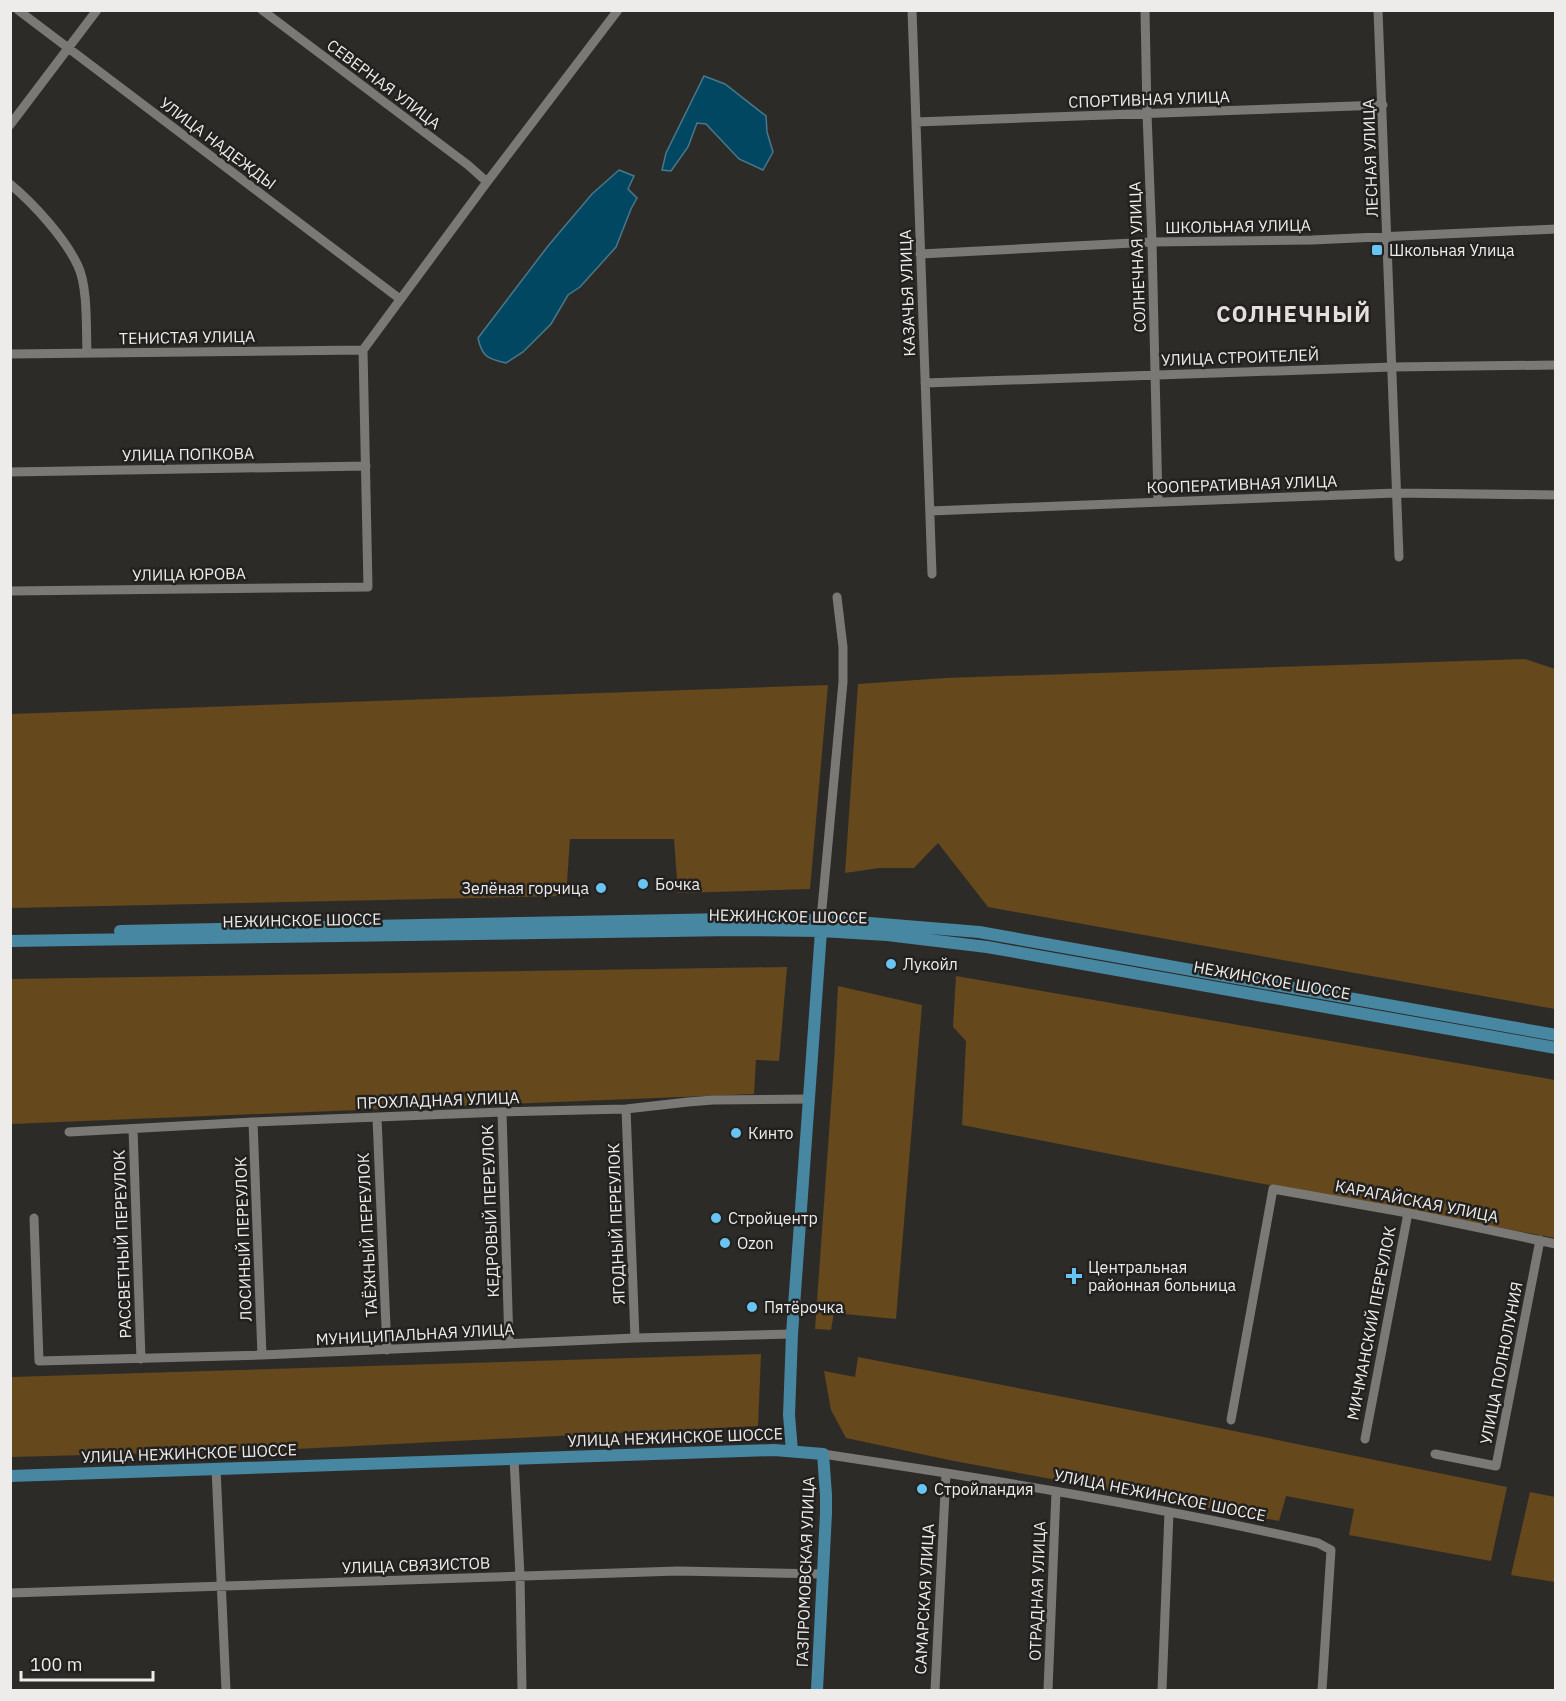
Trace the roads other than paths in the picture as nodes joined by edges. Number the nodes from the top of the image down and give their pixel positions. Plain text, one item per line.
1 (18, 10) edge
2 (97, 10) edge
3 (262, 10) edge
4 (618, 10) edge
5 (912, 10) edge
6 (1145, 10) edge
7 (1378, 10) edge
8 (69, 50) junction
9 (1383, 105) junction
10 (1147, 114) junction
11 (916, 122) junction
12 (10, 125) edge
13 (487, 182) junction
14 (10, 184) edge
15 (1556, 229) edge
16 (1388, 236) junction
17 (1152, 243) junction
18 (920, 254) junction
19 (400, 299) junction
20 (363, 350) junction
21 (87, 352) junction
22 (10, 354) edge
23 (1556, 365) edge
24 (1392, 368) junction
25 (1156, 375) junction
26 (925, 383) junction
27 (366, 466) junction
28 (10, 472) edge
29 (1396, 493) junction
30 (1556, 495) edge
31 (1158, 502) junction
32 (930, 511) junction
33 (1399, 557) dead end
34 (932, 574) dead end
35 (10, 591) edge
36 (837, 597) dead end
37 (821, 925) junction
38 (10, 933) edge
39 (10, 941) edge
40 (1556, 1035) edge
41 (1556, 1048) edge
42 (809, 1099) junction
43 (626, 1109) junction
44 (502, 1112) junction
45 (377, 1118) junction
46 (254, 1122) junction
47 (133, 1129) junction
48 (69, 1132) dead end
49 (1408, 1213) junction
50 (34, 1218) dead end
51 (1540, 1240) junction
52 (1556, 1244) edge
53 (792, 1334) junction
54 (635, 1338) junction
55 (509, 1344) junction
56 (387, 1350) junction
57 (262, 1355) junction
58 (141, 1359) junction
59 (1231, 1420) dead end
60 (1365, 1439) dead end
61 (792, 1451) junction
62 (823, 1454) junction
63 (1435, 1454) dead end
64 (514, 1458) junction
65 (216, 1468) junction
66 (946, 1473) junction
67 (10, 1476) edge
68 (1056, 1492) junction
69 (1169, 1512) junction
70 (823, 1574) junction
71 (520, 1576) junction
72 (220, 1586) junction
73 (10, 1593) edge
74 (226, 1690) edge
75 (522, 1690) edge
76 (817, 1690) edge
77 (935, 1690) edge
78 (1048, 1690) edge
79 (1162, 1690) edge
80 (1322, 1690) edge

1 - 8 street, УЛИЦА НАДЕЖДЫ
2 - 8 street
3 - 13 street, СЕВЕРНАЯ УЛИЦА
4 - 13 street
5 - 11 street, КАЗАЧЬЯ УЛИЦА
6 - 10 street, СОЛНЕЧНАЯ УЛИЦА
7 - 9 street, ЛЕСНАЯ УЛИЦА
8 - 12 street
8 - 19 street, УЛИЦА НАДЕЖДЫ
9 - 10 street, СПОРТИВНАЯ УЛИЦА
9 - 16 street, ЛЕСНАЯ УЛИЦА
10 - 11 street, СПОРТИВНАЯ УЛИЦА
10 - 17 street, СОЛНЕЧНАЯ УЛИЦА
11 - 18 street, КАЗАЧЬЯ УЛИЦА
13 - 19 street
14 - 21 street
15 - 16 street, ШКОЛЬНАЯ УЛИЦА
16 - 17 street, ШКОЛЬНАЯ УЛИЦА
16 - 24 street, ЛЕСНАЯ УЛИЦА
17 - 18 street, ШКОЛЬНАЯ УЛИЦА
17 - 25 street, СОЛНЕЧНАЯ УЛИЦА
18 - 26 street, КАЗАЧЬЯ УЛИЦА
19 - 20 street
20 - 21 street, ТЕНИСТАЯ УЛИЦА
20 - 27 street
21 - 22 street, ТЕНИСТАЯ УЛИЦА
23 - 24 street, УЛИЦА СТРОИТЕЛЕЙ
24 - 25 street, УЛИЦА СТРОИТЕЛЕЙ
24 - 29 street, ЛЕСНАЯ УЛИЦА
25 - 26 street, УЛИЦА СТРОИТЕЛЕЙ
25 - 31 street, СОЛНЕЧНАЯ УЛИЦА
26 - 32 street, КАЗАЧЬЯ УЛИЦА
27 - 28 street, УЛИЦА ПОПКОВА
27 - 35 street, УЛИЦА ЮРОВА
29 - 30 street, КООПЕРАТИВНАЯ УЛИЦА
29 - 31 street, КООПЕРАТИВНАЯ УЛИЦА
29 - 33 street, ЛЕСНАЯ УЛИЦА
31 - 32 street, КООПЕРАТИВНАЯ УЛИЦА
32 - 34 street, КАЗАЧЬЯ УЛИЦА
36 - 37 street
37 - 38 main road, НЕЖИНСКОЕ ШОССЕ
37 - 39 main road, НЕЖИНСКОЕ ШОССЕ
37 - 40 main road, НЕЖИНСКОЕ ШОССЕ
37 - 41 main road, НЕЖИНСКОЕ ШОССЕ
37 - 42 main road
42 - 43 street, ПРОХЛАДНАЯ УЛИЦА
42 - 53 main road
43 - 44 street, ПРОХЛАДНАЯ УЛИЦА
43 - 54 street, ЯГОДНЫЙ ПЕРЕУЛОК
44 - 45 street, ПРОХЛАДНАЯ УЛИЦА
44 - 55 street, КЕДРОВЫЙ ПЕРЕУЛОК
45 - 46 street, ПРОХЛАДНАЯ УЛИЦА
45 - 56 street, ТАЁЖНЫЙ ПЕРЕУЛОК
46 - 47 street, ПРОХЛАДНАЯ УЛИЦА
46 - 57 street, ЛОСИНЫЙ ПЕРЕУЛОК
47 - 48 street, ПРОХЛАДНАЯ УЛИЦА
47 - 58 street, РАССВЕТНЫЙ ПЕРЕУЛОК
49 - 51 street, КАРАГАЙСКАЯ УЛИЦА
49 - 59 street, КАРАГАЙСКАЯ УЛИЦА
49 - 60 street, МИЧМАНСКИЙ ПЕРЕУЛОК
50 - 58 street, МУНИЦИПАЛЬНАЯ УЛИЦА
51 - 52 street, КАРАГАЙСКАЯ УЛИЦА
51 - 63 street, УЛИЦА ПОЛНОЛУНИЯ
53 - 54 street, МУНИЦИПАЛЬНАЯ УЛИЦА
53 - 61 main road
54 - 55 street, МУНИЦИПАЛЬНАЯ УЛИЦА
55 - 56 street, МУНИЦИПАЛЬНАЯ УЛИЦА
56 - 57 street, МУНИЦИПАЛЬНАЯ УЛИЦА
57 - 58 street, МУНИЦИПАЛЬНАЯ УЛИЦА
61 - 62 main road, УЛИЦА НЕЖИНСКОЕ ШОССЕ
61 - 64 main road, УЛИЦА НЕЖИНСКОЕ ШОССЕ
62 - 66 street, УЛИЦА НЕЖИНСКОЕ ШОССЕ
62 - 70 main road, ГАЗПРОМОВСКАЯ УЛИЦА
64 - 65 main road, УЛИЦА НЕЖИНСКОЕ ШОССЕ
64 - 71 street
65 - 67 main road, УЛИЦА НЕЖИНСКОЕ ШОССЕ
65 - 72 street
66 - 68 street, УЛИЦА НЕЖИНСКОЕ ШОССЕ
66 - 77 street, САМАРСКАЯ УЛИЦА
68 - 69 street, УЛИЦА НЕЖИНСКОЕ ШОССЕ
68 - 78 street, ОТРАДНАЯ УЛИЦА
69 - 79 street
69 - 80 street, УЛИЦА НЕЖИНСКОЕ ШОССЕ
70 - 71 street, УЛИЦА СВЯЗИСТОВ
70 - 76 main road, ГАЗПРОМОВСКАЯ УЛИЦА
71 - 72 street, УЛИЦА СВЯЗИСТОВ
71 - 75 street
72 - 73 street, УЛИЦА СВЯЗИСТОВ
72 - 74 street

